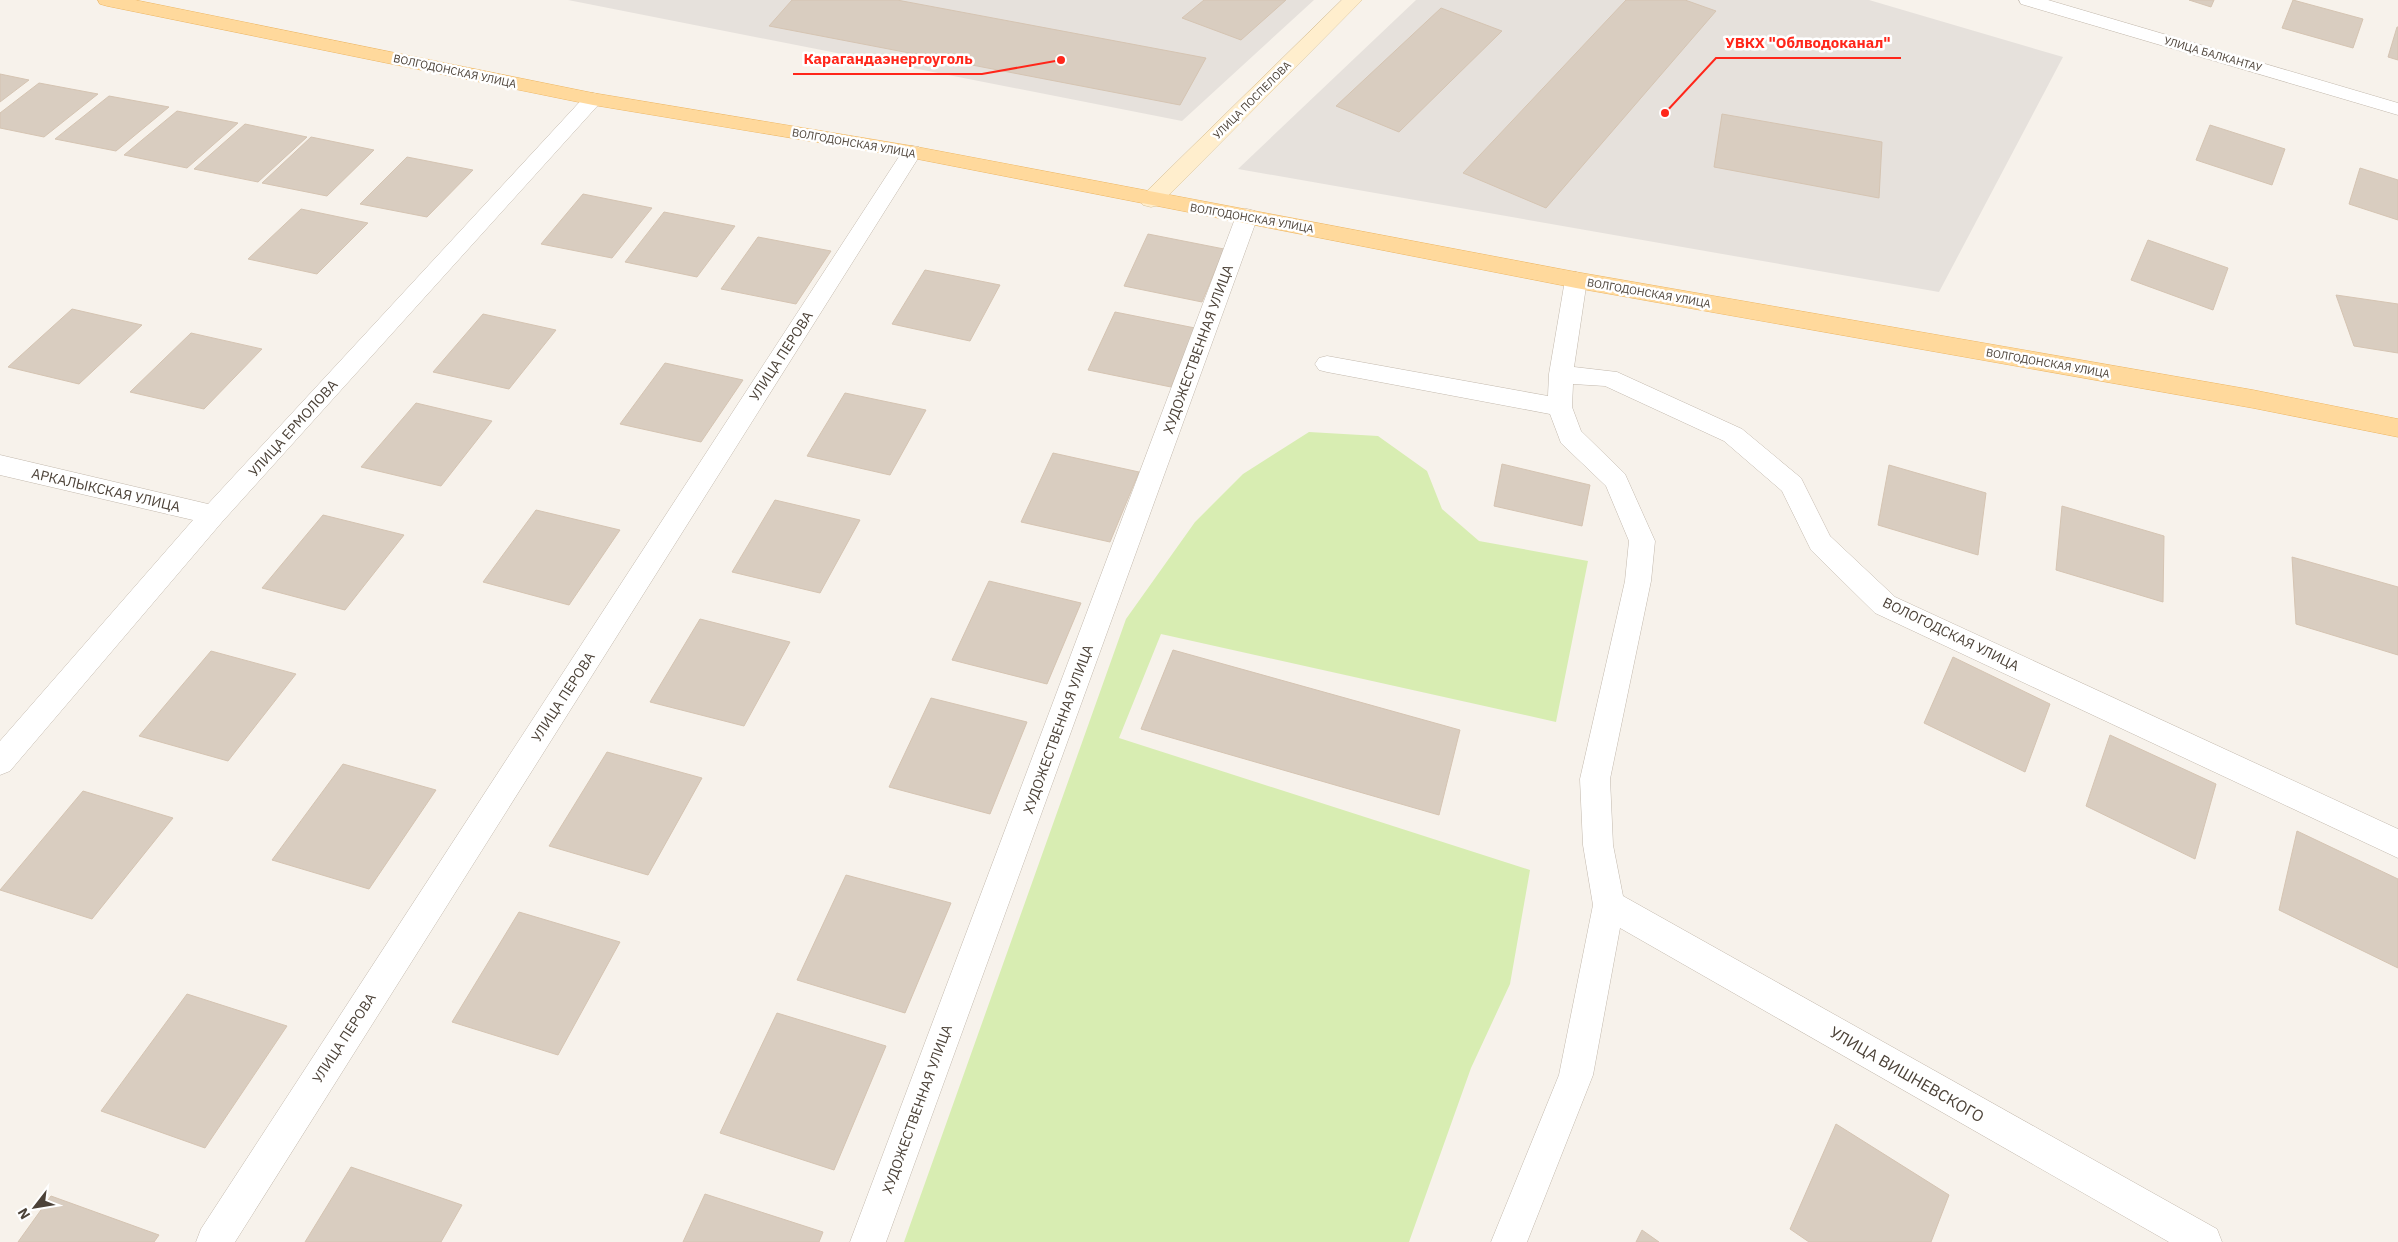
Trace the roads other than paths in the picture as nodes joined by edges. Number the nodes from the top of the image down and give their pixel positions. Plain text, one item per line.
1 (107, 0) edge
2 (1353, 0) edge
3 (2028, 0) edge
4 (593, 99) junction
5 (2398, 109) edge
6 (912, 152) junction
7 (1151, 200) junction
8 (1248, 216) junction
9 (1576, 280) junction
10 (1327, 364) dead end
11 (1561, 374) junction
12 (1560, 407) junction
13 (2398, 428) edge
14 (0, 465) edge
15 (213, 515) junction
16 (0, 762) edge
17 (2398, 844) edge
18 (1609, 905) junction
19 (214, 1242) edge
20 (868, 1242) edge
21 (1509, 1242) edge
22 (2204, 1242) edge

1 - 4 main road, ВОЛГОДОНСКАЯ УЛИЦА
2 - 7 street, УЛИЦА ПОСПЕЛОВА
3 - 5 street, УЛИЦА БАЛКАНТАУ
4 - 6 main road, ВОЛГОДОНСКАЯ УЛИЦА
4 - 15 street, УЛИЦА ЕРМОЛОВА
6 - 7 main road, ВОЛГОДОНСКАЯ УЛИЦА
6 - 19 street, УЛИЦА ПЕРОВА
7 - 8 main road, ВОЛГОДОНСКАЯ УЛИЦА
8 - 9 main road, ВОЛГОДОНСКАЯ УЛИЦА
8 - 20 street, ХУДОЖЕСТВЕННАЯ УЛИЦА
9 - 11 street
9 - 13 main road, ВОЛГОДОНСКАЯ УЛИЦА
10 - 12 street
11 - 12 street
11 - 17 street, ВОЛОГОДСКАЯ УЛИЦА
12 - 18 street
14 - 15 street, АРКАЛЫКСКАЯ УЛИЦА
15 - 16 street, УЛИЦА ЕРМОЛОВА
18 - 21 street
18 - 22 street, УЛИЦА ВИШНЕВСКОГО

